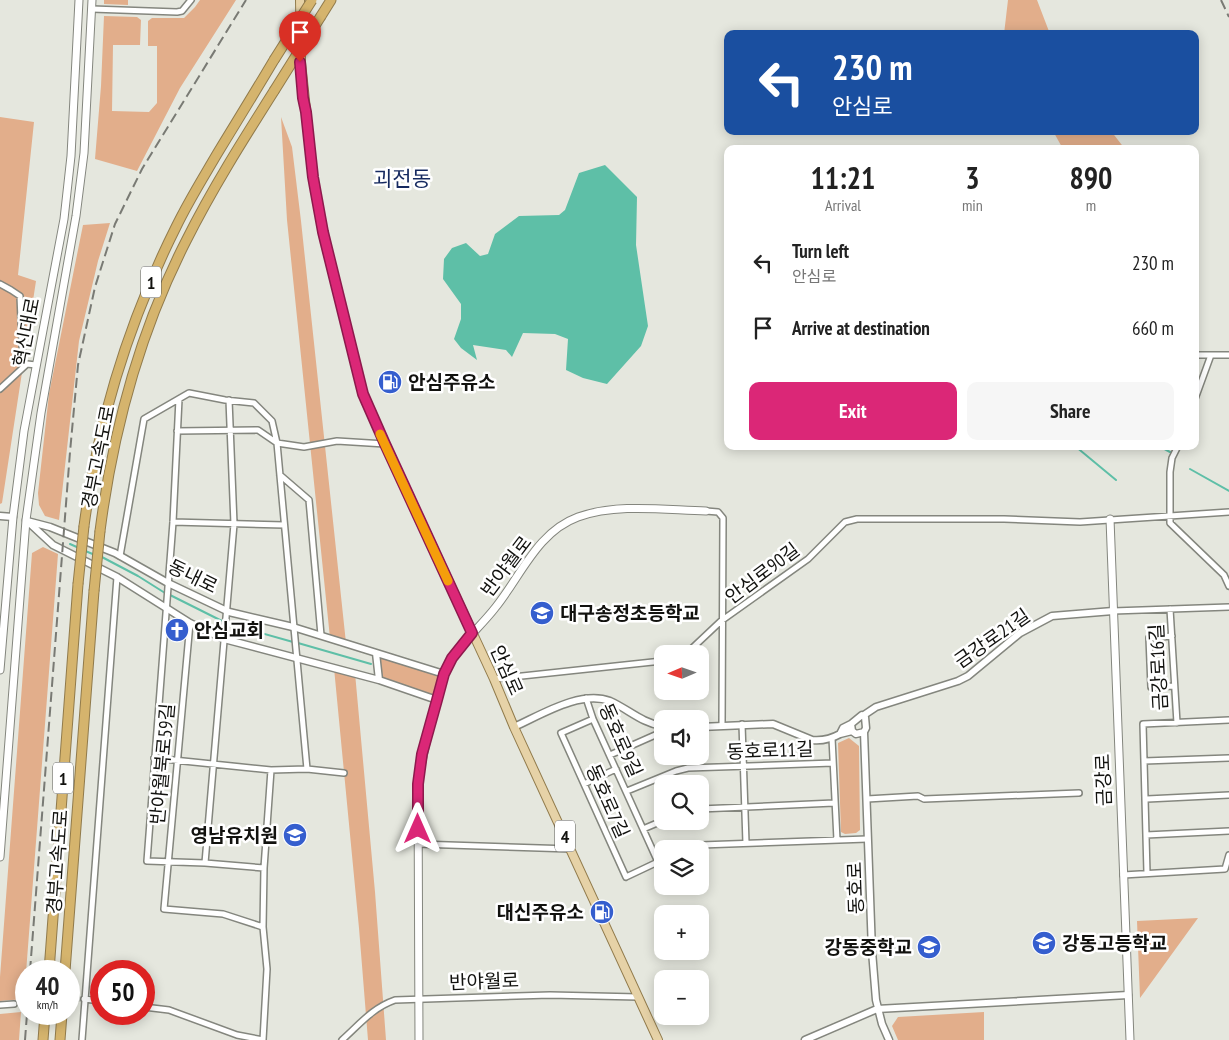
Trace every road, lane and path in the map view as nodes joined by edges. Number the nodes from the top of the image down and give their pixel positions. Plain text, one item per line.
1 (79, 0) edge
2 (92, 0) edge
3 (191, 0) edge
4 (300, 0) edge
5 (312, 0) edge
6 (331, 0) edge
7 (92, 9) junction
8 (0, 284) edge
9 (1199, 355) edge
10 (1210, 355) junction
11 (1229, 355) edge
12 (36, 365) junction
13 (23, 367) junction
14 (1199, 387) edge
15 (0, 389) edge
16 (179, 399) junction
17 (229, 400) junction
18 (177, 431) junction
19 (230, 431) junction
20 (277, 443) junction
21 (385, 444) junction
22 (1176, 450) edge
23 (280, 475) junction
24 (706, 511) joint
25 (1229, 512) edge
26 (0, 516) edge
27 (1170, 516) junction
28 (13, 518) junction
29 (1110, 519) junction
30 (26, 520) junction
31 (173, 522) junction
32 (234, 524) junction
33 (284, 525) junction
34 (120, 556) junction
35 (117, 577) junction
36 (168, 583) junction
37 (1229, 586) edge
38 (1229, 607) edge
39 (165, 608) junction
40 (1170, 609) junction
41 (227, 611) junction
42 (1113, 611) junction
43 (722, 621) junction
44 (190, 622) junction
45 (293, 627) junction
46 (472, 633) junction
47 (321, 635) junction
48 (1172, 636) junction
49 (224, 639) junction
50 (696, 645) edge
51 (376, 653) junction
52 (296, 658) junction
53 (654, 662) edge
54 (0, 670) edge
55 (444, 674) junction
56 (494, 679) junction
57 (379, 680) junction
58 (1174, 686) junction
59 (586, 698) junction
60 (437, 700) junction
61 (864, 715) junction
62 (593, 719) junction
63 (1229, 720) edge
64 (654, 723) edge
65 (1176, 723) junction
66 (742, 724) junction
67 (722, 726) junction
68 (514, 727) junction
69 (709, 727) edge
70 (852, 728) junction
71 (864, 732) junction
72 (654, 736) edge
73 (832, 738) junction
74 (610, 755) junction
75 (154, 758) junction
76 (1229, 758) edge
77 (178, 760) junction
78 (1144, 762) junction
79 (833, 763) junction
80 (214, 764) junction
81 (743, 766) junction
82 (307, 769) junction
83 (616, 769) junction
84 (270, 770) junction
85 (344, 773) dead end
86 (584, 784) junction
87 (627, 792) junction
88 (1079, 793) dead end
89 (1229, 795) edge
90 (867, 799) junction
91 (1147, 799) dead end
92 (834, 803) junction
93 (745, 806) junction
94 (709, 808) edge
95 (654, 824) edge
96 (643, 829) junction
97 (1229, 831) edge
98 (1146, 835) junction
99 (868, 839) junction
100 (837, 840) junction
101 (746, 843) junction
102 (418, 844) junction
103 (709, 845) edge
104 (571, 849) junction
105 (654, 850) edge
106 (0, 856) edge
107 (1229, 856) edge
108 (168, 862) junction
109 (205, 863) junction
110 (654, 864) edge
111 (264, 868) junction
112 (1146, 873) junction
113 (1123, 875) junction
114 (263, 927) junction
115 (50, 960) edge
116 (66, 960) edge
117 (1128, 995) junction
118 (638, 997) junction
119 (84, 999) junction
120 (90, 1000) edge
121 (419, 1000) junction
122 (14, 1004) tunnel mouth
123 (0, 1005) edge
124 (155, 1008) edge
125 (877, 1008) junction
126 (45, 1025) edge
127 (61, 1025) edge
128 (44, 1040) edge
129 (60, 1040) edge
130 (82, 1040) edge
131 (263, 1040) edge
132 (342, 1040) edge
133 (419, 1040) edge
134 (658, 1040) edge
135 (806, 1040) edge
136 (889, 1040) edge
137 (1130, 1040) edge

1 - 12 main road, 혁신대로
2 - 7 main road
3 - 7 street
4 - 21 main road, 안심로 / 4
5 - 115 highway, 경부고속도로 / 1, bridge
6 - 116 highway, 경부고속도로 / 1, bridge
7 - 30 main road
8 - 13 street
9 - 10 street
10 - 11 street
10 - 14 street
12 - 13 street
12 - 28 main road, 혁신대로
13 - 15 street
16 - 17 street
16 - 18 street
16 - 34 street
17 - 19 street
17 - 20 street
18 - 19 street
18 - 31 street
19 - 20 street
19 - 32 street
20 - 21 street
20 - 23 street
21 - 46 main road, 안심로 / 4
22 - 27 street
23 - 33 street
23 - 47 street
24 - 43 street
24 - 46 main road, 반야월로
25 - 27 street
26 - 28 street, 동내로
27 - 29 street
27 - 37 street
28 - 30 main road, 동내로
28 - 54 main road, 혁신대로
29 - 42 main road, 금강로
29 - 43 street, 안심로90길
30 - 34 street, 동내로
30 - 35 street
30 - 106 main road
31 - 32 street
31 - 36 street
32 - 33 street
32 - 41 street
33 - 45 street
34 - 36 street, 동내로
35 - 39 street
35 - 119 street
36 - 39 street
36 - 41 street, 동내로
38 - 40 street, 금강로16길
39 - 44 street
39 - 75 street
40 - 42 street, 금강로16길
40 - 48 street, 금강로16길
41 - 45 street, 동내로
41 - 49 street
42 - 61 street, 금강로21길
42 - 113 main road, 금강로
43 - 50 street, 안심로90길
43 - 67 street
44 - 49 street
44 - 77 street, 반야월북로59길
45 - 47 street, 동내로
45 - 52 street
46 - 55 main road, 반야월로
46 - 56 main road, 안심로 / 4
47 - 51 street, 동내로
48 - 58 street, 금강로16길
48 - 58 street
49 - 52 street
49 - 80 street
51 - 55 street, 동내로
51 - 57 street
52 - 57 street
52 - 82 street
53 - 56 street
55 - 60 main road, 반야월로
56 - 68 main road, 안심로 / 4
57 - 60 street
58 - 65 street, 금강로16길
59 - 62 street, 동호로9길
59 - 64 street
59 - 68 street
60 - 102 main road, 반야월로
61 - 70 street, 금강로21길
61 - 71 street, 동호로
62 - 74 street, 동호로9길
62 - 86 street, 동호로7길
63 - 65 street, 금강로16길
65 - 78 street, 금강로16길
66 - 67 street
66 - 73 street
66 - 81 street
67 - 69 street
68 - 104 main road, 안심로 / 4
70 - 71 street
70 - 73 street, 금강로21길
71 - 90 street, 동호로
72 - 74 street
73 - 79 street, 동호로11길
74 - 83 street, 동호로9길
75 - 77 street
75 - 108 street
76 - 78 street
77 - 80 street
77 - 108 street, 반야월북로59길
78 - 98 street, 금강로16길
79 - 81 street, 동호로11길
79 - 92 street
80 - 84 street
80 - 109 street
81 - 87 street, 동호로11길
81 - 93 street
82 - 84 street
82 - 85 street
83 - 86 street
83 - 87 street, 동호로9길
84 - 111 street
86 - 110 street, 동호로7길
87 - 96 street, 동호로9길
88 - 90 street
89 - 91 street
90 - 99 street, 동호로
92 - 93 street
92 - 100 street
93 - 94 street
93 - 101 street
95 - 96 street
96 - 105 street, 동호로9길
97 - 98 street
98 - 112 street, 금강로16길
99 - 100 street
99 - 125 street, 동호로
100 - 101 street
101 - 103 street
102 - 104 street
102 - 121 main road, 반야월로
104 - 118 main road, 안심로 / 4
107 - 112 street
108 - 109 street
108 - 114 street, 반야월북로59길
109 - 111 street
111 - 114 street
112 - 113 street
113 - 117 main road, 금강로
114 - 131 street
117 - 125 street
117 - 137 main road, 금강로
118 - 121 street, 반야월로
118 - 134 main road, 안심로 / 4
119 - 120 street
119 - 130 street
121 - 132 street, 반야월로
121 - 133 main road, 반야월로
122 - 123 street
124 - 131 street
125 - 135 street
125 - 136 street, 동호로
126 - 128 highway
127 - 129 highway

